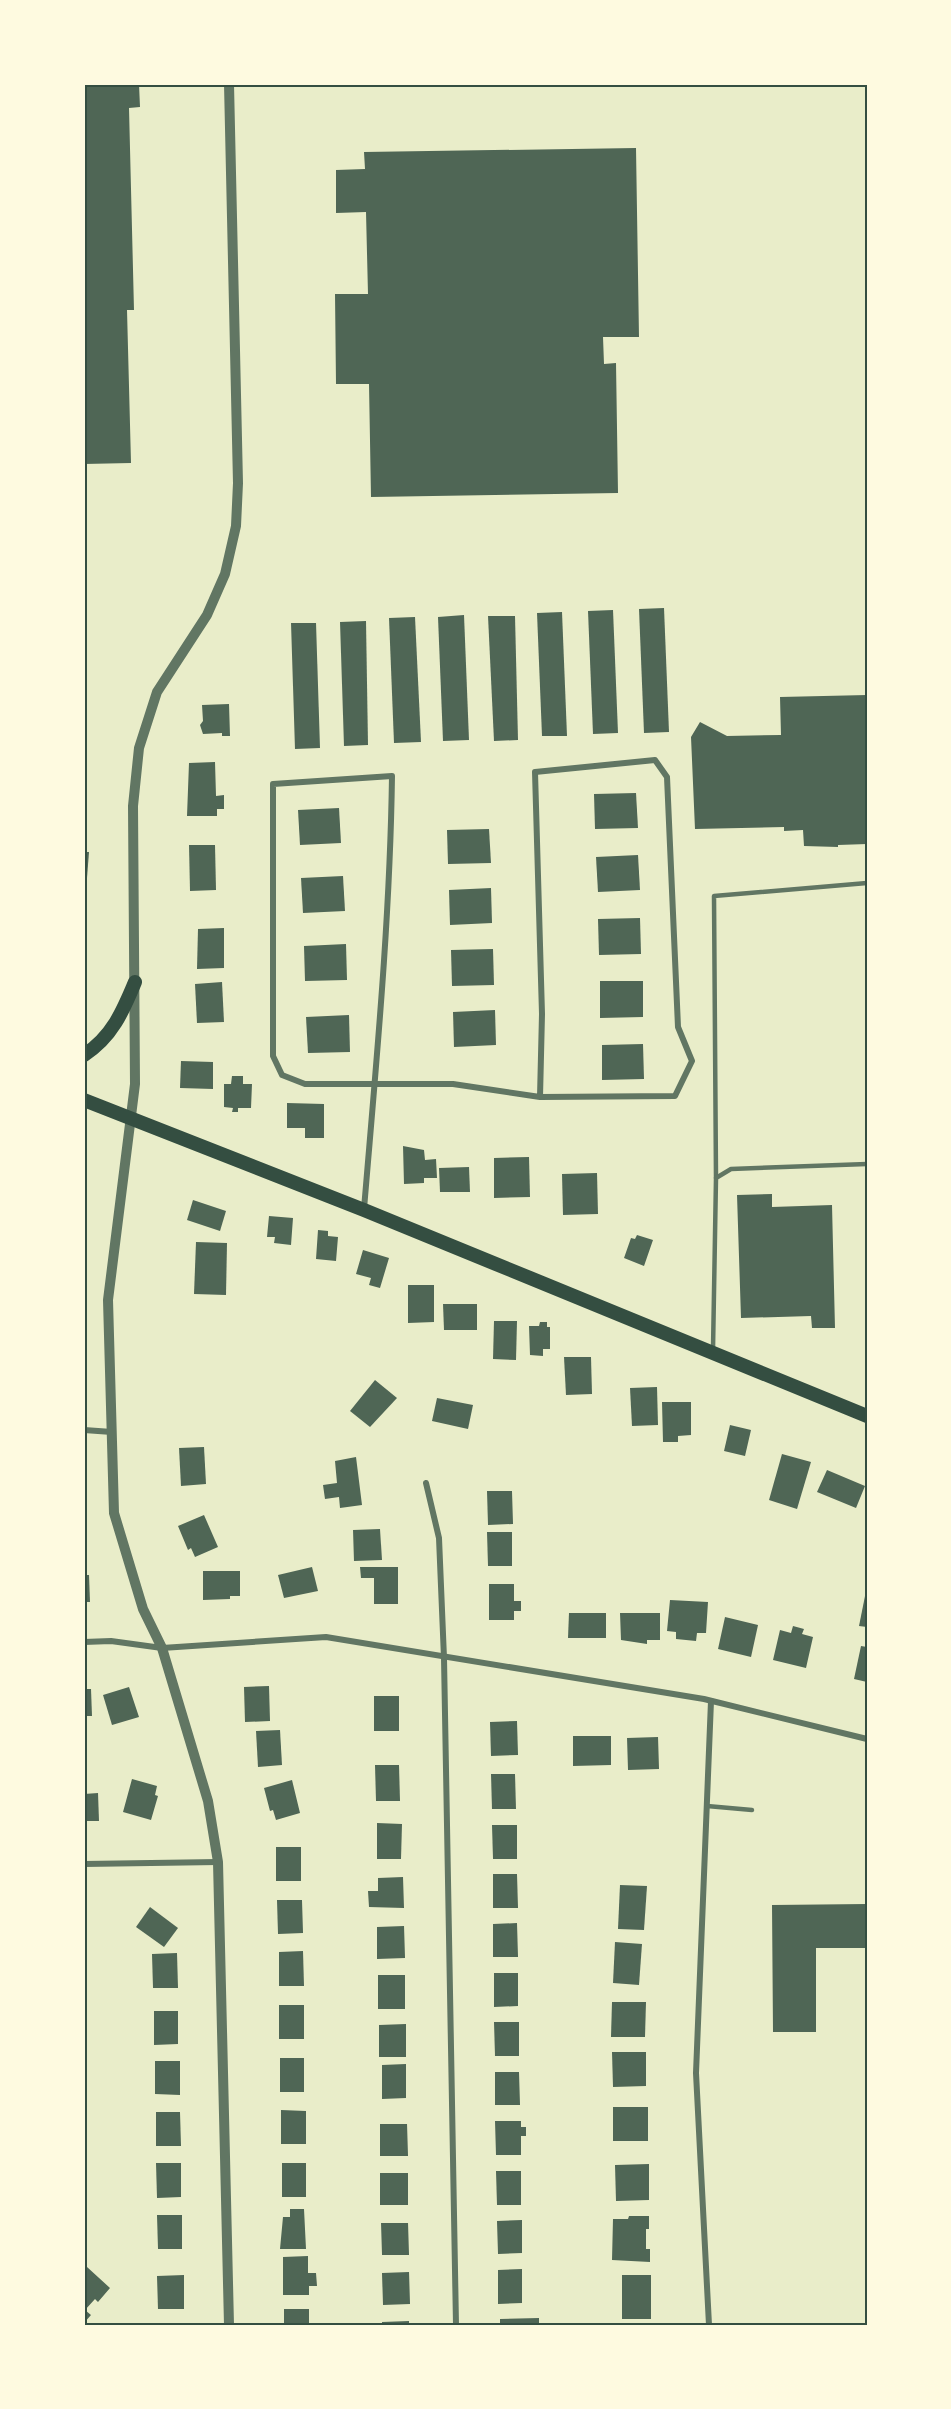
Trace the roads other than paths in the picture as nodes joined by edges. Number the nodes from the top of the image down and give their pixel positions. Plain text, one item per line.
1 (229, 84) edge
2 (867, 883) edge
3 (135, 982) junction
4 (84, 1054) edge
5 (375, 1084) junction
6 (540, 1097) junction
7 (84, 1100) edge
8 (130, 1116) junction
9 (867, 1164) edge
10 (716, 1178) junction
11 (364, 1209) junction
12 (713, 1353) junction
13 (867, 1416) edge
14 (84, 1430) edge
15 (112, 1432) junction
16 (426, 1483) dead end
17 (84, 1642) edge
18 (162, 1648) junction
19 (444, 1658) junction
20 (711, 1701) junction
21 (867, 1739) edge
22 (707, 1806) junction
23 (752, 1810) dead end
24 (218, 1862) junction
25 (84, 1864) edge
26 (229, 2325) edge
27 (456, 2325) edge
28 (709, 2325) edge

1 - 3 street
2 - 10 lane
3 - 4 main road
3 - 8 street
5 - 5 street
5 - 6 street
5 - 11 street
6 - 6 street
7 - 8 main road
8 - 11 main road
8 - 15 street
9 - 10 lane
10 - 12 lane
11 - 12 main road
12 - 13 main road
14 - 15 street
15 - 18 street
16 - 19 street
17 - 18 street
18 - 19 street
18 - 24 street
19 - 20 street
19 - 27 street
20 - 21 street
20 - 22 street
22 - 23 lane
22 - 28 street
24 - 25 street
24 - 26 street

